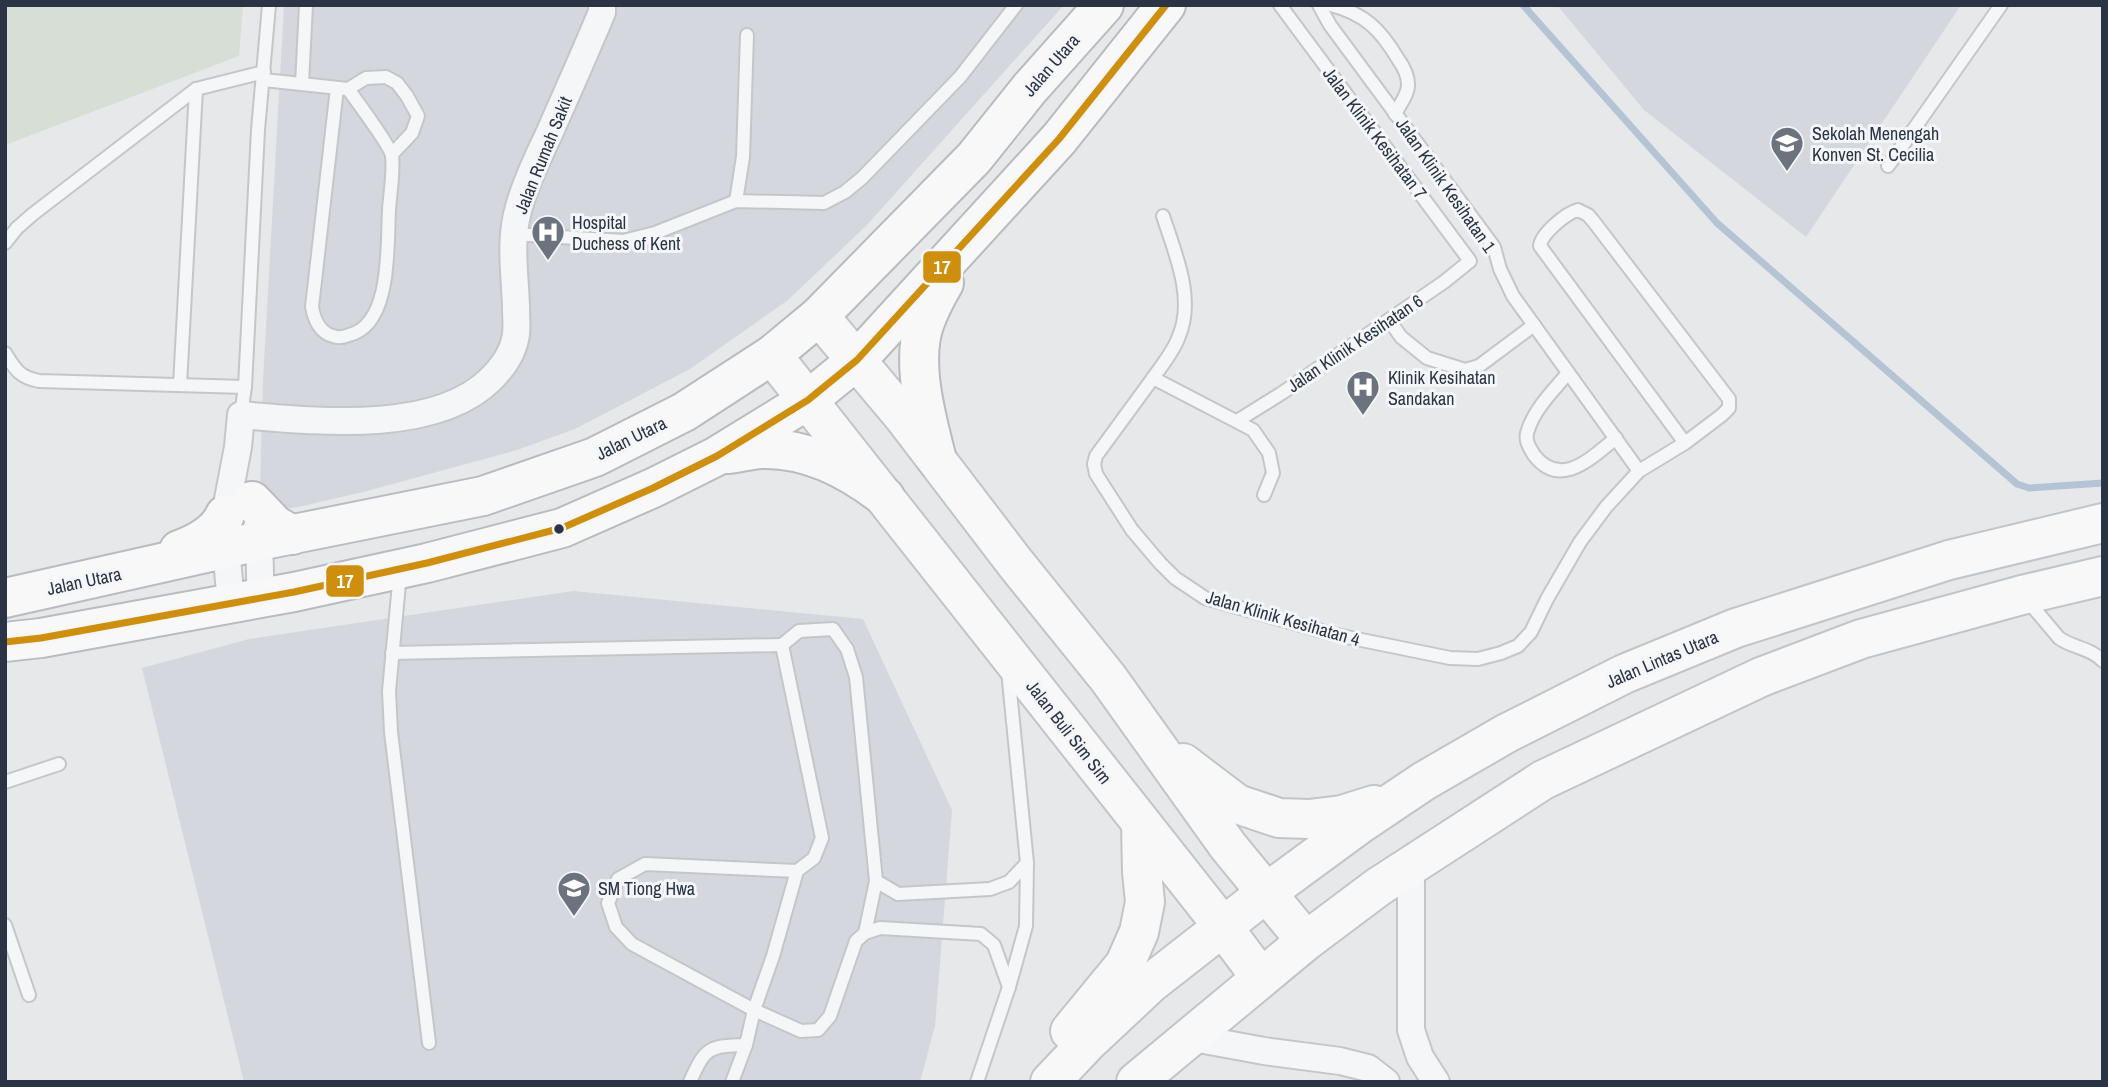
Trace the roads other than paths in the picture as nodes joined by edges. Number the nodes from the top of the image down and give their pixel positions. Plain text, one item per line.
1 (269, 5) edge
2 (306, 5) edge
3 (602, 5) edge
4 (1016, 5) edge
5 (1104, 5) edge
6 (1166, 5) edge
7 (1280, 5) edge
8 (1319, 5) edge
9 (1331, 5) edge
10 (2001, 5) edge
11 (747, 34) dead end
12 (264, 76) junction
13 (302, 84) junction
14 (196, 89) junction
15 (343, 89) junction
16 (1395, 114) junction
17 (981, 148) junction
18 (392, 154) junction
19 (1041, 159) junction
20 (1888, 166) dead end
21 (736, 201) junction
22 (1163, 216) dead end
23 (514, 234) junction
24 (969, 238) junction
25 (5, 243) edge
26 (1470, 261) joint
27 (819, 316) junction
28 (1389, 320) junction
29 (1534, 325) junction
30 (5, 353) edge
31 (772, 355) junction
32 (857, 360) junction
33 (1568, 373) junction
34 (1153, 378) junction
35 (180, 385) junction
36 (245, 387) junction
37 (808, 400) junction
38 (241, 415) junction
39 (1237, 421) junction
40 (1616, 438) junction
41 (1685, 443) junction
42 (717, 456) junction
43 (937, 460) junction
44 (1639, 471) junction
45 (1264, 495) dead end
46 (885, 497) junction
47 (2094, 525) edge
48 (251, 528) junction
49 (400, 569) junction
50 (2098, 577) edge
51 (2022, 595) junction
52 (5, 598) edge
53 (246, 600) junction
54 (5, 642) edge
55 (782, 645) junction
56 (1007, 652) junction
57 (392, 653) junction
58 (2103, 662) edge
59 (1151, 738) junction
60 (59, 764) dead end
61 (1424, 781) junction
62 (5, 782) edge
63 (1142, 823) junction
64 (1027, 863) junction
65 (1410, 865) junction
66 (797, 872) junction
67 (876, 881) junction
68 (1265, 893) junction
69 (5, 925) edge
70 (1222, 926) junction
71 (865, 933) junction
72 (1306, 941) junction
73 (1261, 978) junction
74 (1009, 987) junction
75 (29, 995) dead end
76 (754, 1010) junction
77 (1188, 1038) junction
78 (429, 1043) dead end
79 (746, 1045) junction
80 (690, 1082) edge
81 (732, 1082) edge
82 (977, 1082) edge
83 (1029, 1082) edge
84 (1050, 1082) edge
85 (1136, 1082) edge
86 (1386, 1082) edge
87 (1436, 1082) edge

1 - 12 lane
2 - 13 lane
3 - 23 street, Jalan Rumah Sakit
4 - 21 lane
5 - 17 main road, Jalan Utara
6 - 19 main road
7 - 26 lane, Jalan Klinik Kesihatan 7
8 - 16 lane, Jalan Klinik Kesihatan 1
9 - 16 lane
10 - 20 lane
11 - 21 lane
12 - 13 lane
12 - 14 lane
12 - 36 lane
13 - 15 lane
14 - 25 lane
14 - 35 lane
15 - 18 lane
15 - 18 lane
15 - 18 lane
16 - 29 lane, Jalan Klinik Kesihatan 1
17 - 19 main road
17 - 27 main road, Jalan Utara
19 - 24 main road
21 - 23 lane
22 - 34 lane
23 - 38 street, Jalan Rumah Sakit
24 - 32 main road
24 - 43 main road
26 - 28 lane, Jalan Klinik Kesihatan 6
27 - 31 main road, Jalan Utara
27 - 32 main road
28 - 29 lane
28 - 39 lane, Jalan Klinik Kesihatan 6
29 - 33 lane, Jalan Klinik Kesihatan 1
30 - 35 lane
31 - 37 main road, Jalan Buli Sim Sim
31 - 48 main road, Jalan Utara
32 - 37 main road
32 - 43 main road
33 - 40 lane, Jalan Klinik Kesihatan 1
33 - 40 lane
34 - 39 lane
34 - 44 lane, Jalan Klinik Kesihatan 4
35 - 36 lane
36 - 38 lane
37 - 42 main road
37 - 46 main road, Jalan Buli Sim Sim
38 - 48 street
39 - 45 lane
40 - 44 lane, Jalan Klinik Kesihatan 1
41 - 41 lane
41 - 44 lane
42 - 46 main road
42 - 49 main road
43 - 59 main road
46 - 56 main road, Jalan Buli Sim Sim
47 - 61 main road, Jalan Lintas Utara
48 - 52 main road, Jalan Utara
48 - 53 street
49 - 53 main road
49 - 57 lane
50 - 51 main road
51 - 58 lane
51 - 65 main road
53 - 54 main road
55 - 57 lane
55 - 66 lane
55 - 67 lane
56 - 63 main road, Jalan Buli Sim Sim
56 - 64 lane
57 - 78 lane
59 - 61 main road
59 - 68 main road
60 - 62 lane
61 - 68 main road, Jalan Lintas Utara
63 - 70 main road, Jalan Buli Sim Sim
63 - 83 main road
64 - 67 lane
64 - 74 lane
65 - 72 main road
65 - 87 street
66 - 76 lane
66 - 76 lane
67 - 71 lane
68 - 70 main road, Jalan Lintas Utara
68 - 72 main road
69 - 75 lane
70 - 73 main road, Jalan Buli Sim Sim
70 - 84 main road
71 - 74 lane
71 - 76 lane
72 - 73 main road
73 - 77 main road
74 - 82 lane
76 - 79 lane
77 - 85 main road
77 - 86 street
79 - 80 lane
79 - 81 lane

